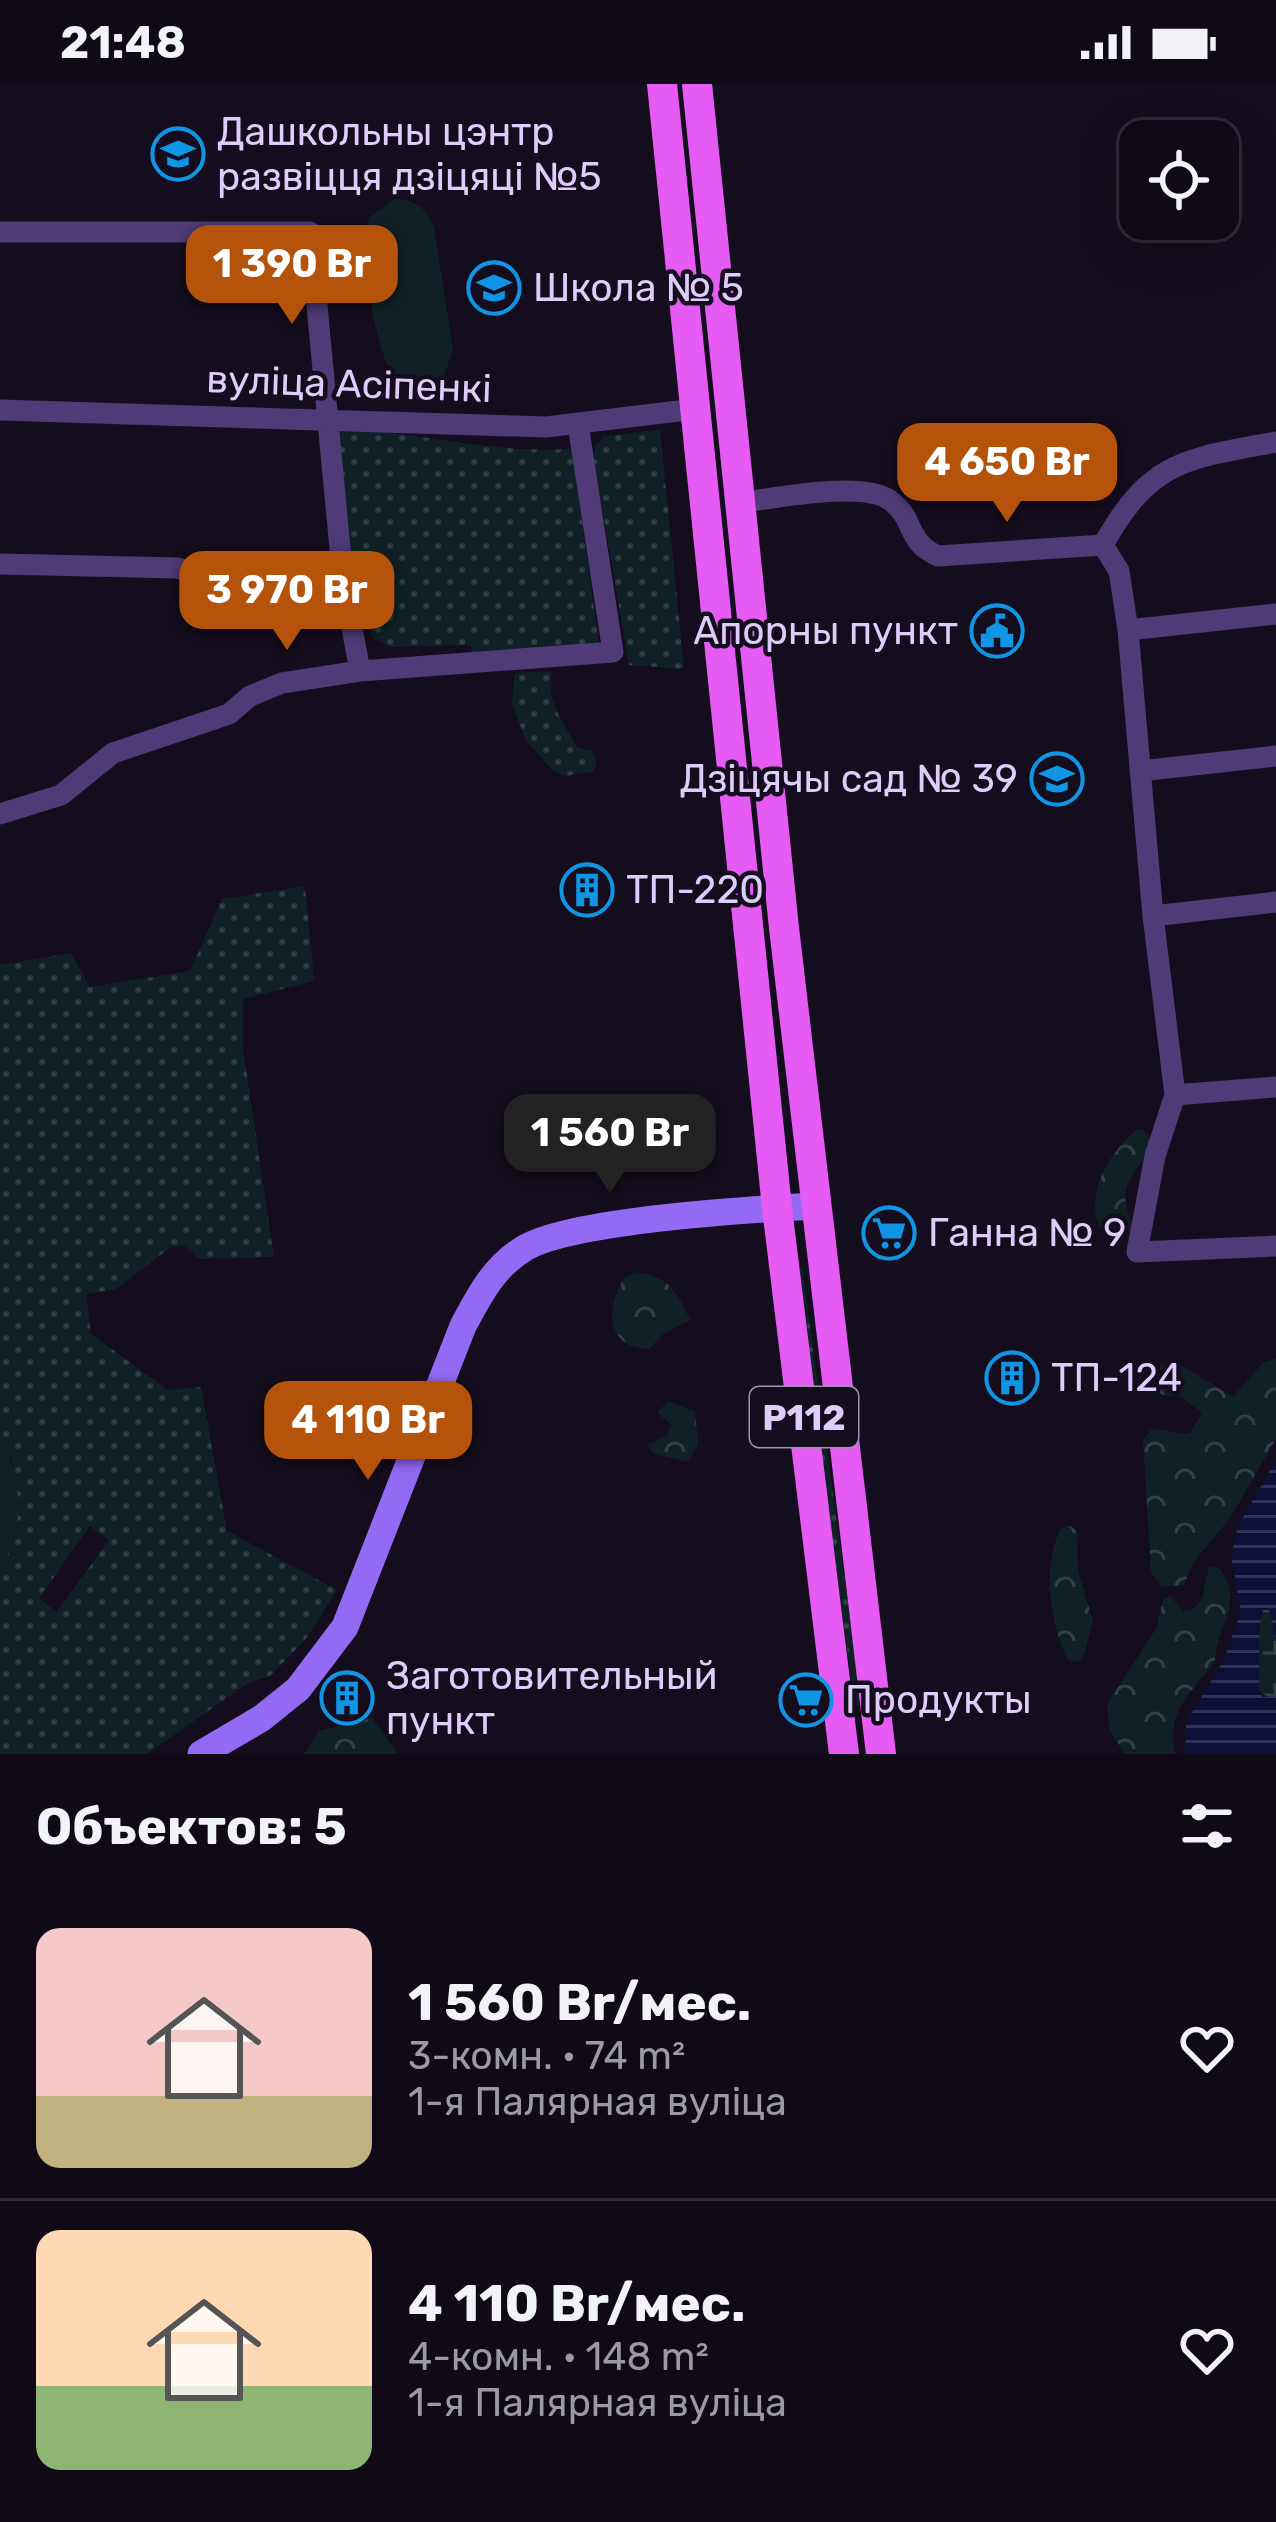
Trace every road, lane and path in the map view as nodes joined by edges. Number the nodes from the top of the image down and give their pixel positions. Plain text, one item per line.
1 (662, 84) edge
2 (697, 84) edge
3 (0, 232) edge
4 (712, 235) junction
5 (678, 238) junction
6 (695, 409) junction
7 (0, 410) edge
8 (329, 417) junction
9 (578, 424) junction
10 (1276, 442) edge
11 (740, 503) junction
12 (1102, 545) junction
13 (0, 564) edge
14 (343, 580) junction
15 (1276, 614) edge
16 (1128, 629) junction
17 (360, 670) junction
18 (762, 714) junction
19 (726, 719) junction
20 (1276, 756) edge
21 (1140, 771) junction
22 (0, 814) edge
23 (1276, 902) edge
24 (1153, 916) junction
25 (1276, 1087) edge
26 (1175, 1095) junction
27 (816, 1206) junction
28 (777, 1208) junction
29 (1276, 1246) edge
30 (876, 1720) junction
31 (842, 1739) edge
32 (201, 1754) edge
33 (881, 1754) edge

1 - 5 main road, Р112
2 - 4 main road, Р112
3 - 8 street
4 - 5 street
4 - 11 main road, Р112
5 - 6 main road, Р112
6 - 9 street, вуліца Асіпенкі
6 - 19 main road, Р112
7 - 8 street, вуліца Асіпенкі
8 - 9 street, вуліца Асіпенкі
8 - 14 street
9 - 17 street
10 - 12 street
11 - 12 street
11 - 18 main road, Р112
12 - 16 street
13 - 14 street
14 - 17 street
15 - 16 street
16 - 21 street
17 - 22 street
18 - 19 main road
18 - 27 main road, Р112
19 - 28 main road, Р112
20 - 21 street
21 - 24 street
23 - 24 street
24 - 26 street
25 - 26 street
26 - 29 street
27 - 28 street
27 - 30 main road, Р112
28 - 31 main road, Р112
28 - 32 street
30 - 31 main road
30 - 33 main road, Р112

